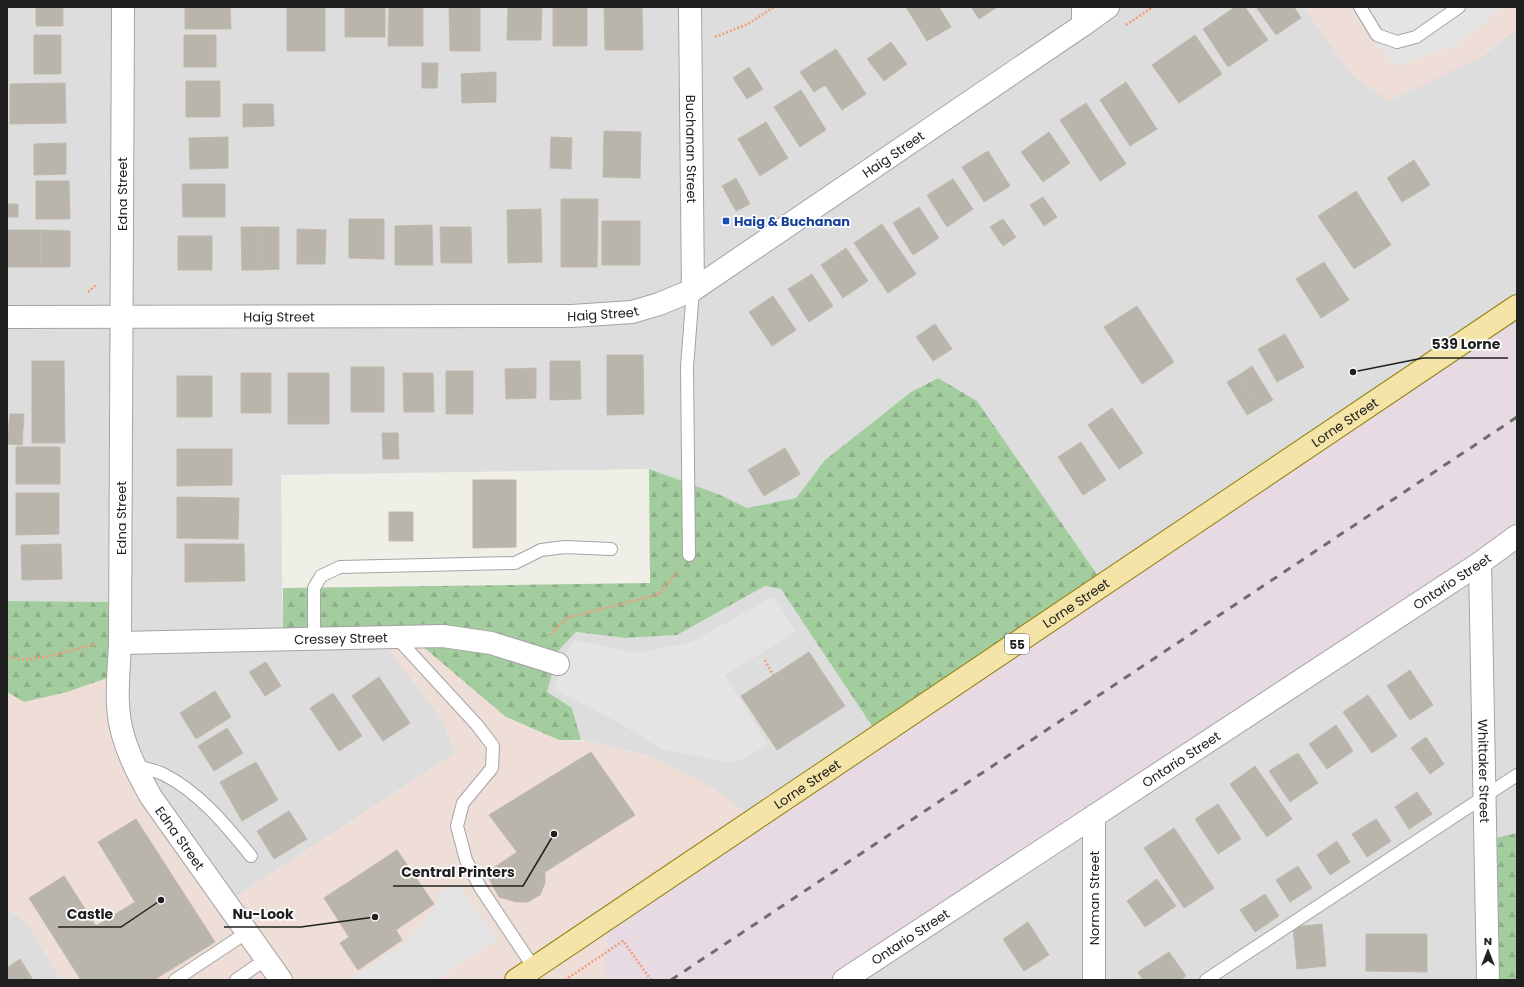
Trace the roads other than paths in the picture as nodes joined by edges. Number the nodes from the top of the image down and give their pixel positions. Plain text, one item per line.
1 (123, 7) edge
2 (690, 7) edge
3 (1108, 7) edge
4 (1360, 7) edge
5 (1459, 7) edge
6 (1083, 16) edge
7 (693, 290) junction
8 (1517, 306) edge
9 (7, 317) edge
10 (121, 318) junction
11 (1517, 536) edge
12 (611, 549) dead end
13 (689, 555) road end
14 (1480, 562) junction
15 (397, 638) junction
16 (314, 639) junction
17 (120, 643) junction
18 (558, 664) dead end
19 (134, 765) junction
20 (1517, 775) edge
21 (1485, 797) junction
22 (1094, 816) junction
23 (251, 856) dead end
24 (246, 933) junction
25 (266, 958) junction
26 (534, 968) junction
27 (175, 980) edge
28 (236, 980) edge
29 (281, 980) edge
30 (516, 980) edge
31 (844, 980) edge
32 (1094, 980) edge
33 (1206, 980) edge
34 (1488, 980) edge

1 - 10 street, Edna Street
2 - 7 street, Buchanan Street
3 - 6 street, Haig Street
4 - 5 lane
6 - 7 street, Haig Street
7 - 10 street, Haig Street
7 - 13 lane
8 - 26 main road, Lorne Street / 55
9 - 10 street, Haig Street
10 - 17 street, Edna Street
11 - 14 street, Ontario Street
12 - 16 lane
14 - 21 street, Whittaker Street
14 - 22 street, Ontario Street
15 - 16 street, Cressey Street
15 - 18 street, Cressey Street
15 - 26 lane
16 - 17 street, Cressey Street
17 - 19 street, Edna Street
19 - 23 lane
19 - 24 street, Edna Street
20 - 21 lane
21 - 33 lane
21 - 34 street, Whittaker Street
22 - 31 street, Ontario Street
22 - 32 street, Norman Street
24 - 25 street, Edna Street
24 - 27 lane
25 - 28 lane
25 - 29 street, Edna Street
26 - 30 main road, Lorne Street / 55

